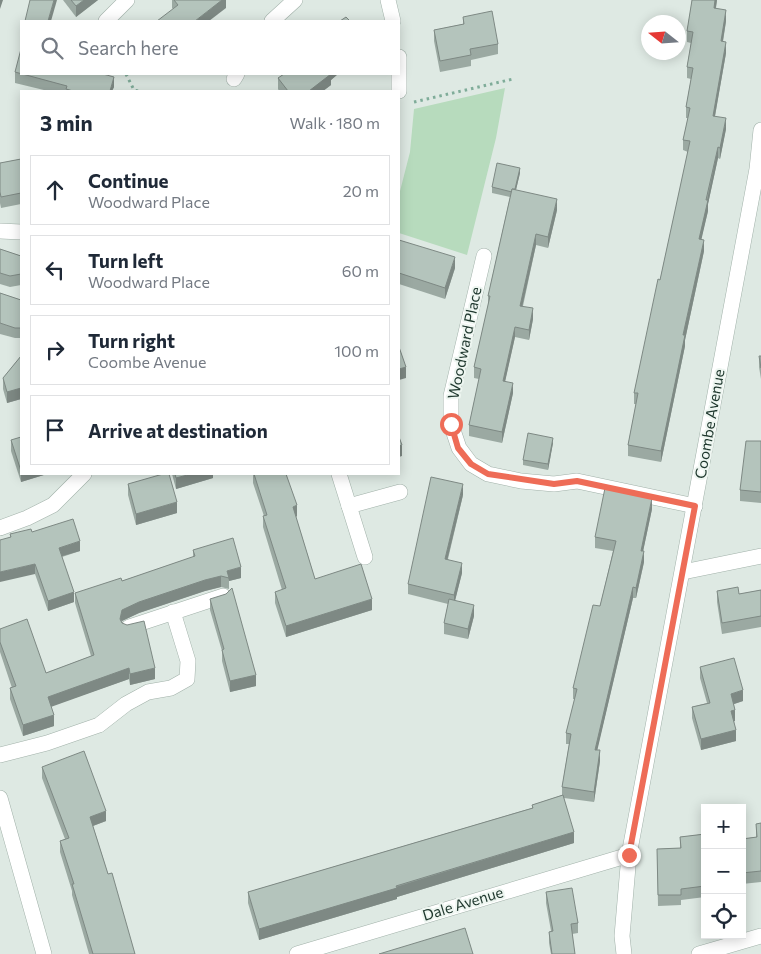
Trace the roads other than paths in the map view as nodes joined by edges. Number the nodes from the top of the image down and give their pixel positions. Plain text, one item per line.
1 (127, 0) edge
2 (295, 0) edge
3 (388, 0) edge
4 (107, 20) edge
5 (273, 20) edge
6 (393, 20) edge
7 (400, 67) edge
8 (403, 97) edge
9 (761, 130) edge
10 (759, 168) edge
11 (0, 231) edge
12 (20, 232) edge
13 (484, 256) dead end
14 (83, 475) edge
15 (339, 475) edge
16 (400, 492) dead end
17 (349, 506) junction
18 (695, 506) junction
19 (0, 528) edge
20 (761, 556) edge
21 (365, 557) dead end
22 (683, 572) junction
23 (223, 596) edge
24 (173, 612) junction
25 (129, 627) edge
26 (0, 755) edge
27 (0, 798) edge
28 (629, 855) junction
29 (761, 936) edge
30 (44, 954) edge
31 (297, 954) edge
32 (624, 954) edge
33 (699, 954) edge

1 - 4 street
2 - 5 street
3 - 6 street
7 - 8 street
9 - 10 street, Coombe Avenue
10 - 18 street, Coombe Avenue
11 - 12 street
13 - 18 street, Woodward Place
14 - 19 street
15 - 17 street
16 - 17 street
17 - 21 street
18 - 22 street, Coombe Avenue
20 - 22 street
22 - 28 street, Coombe Avenue
23 - 24 street
24 - 25 street
24 - 26 street
27 - 30 street
28 - 31 street, Dale Avenue
28 - 32 street, Coombe Avenue
29 - 33 street

